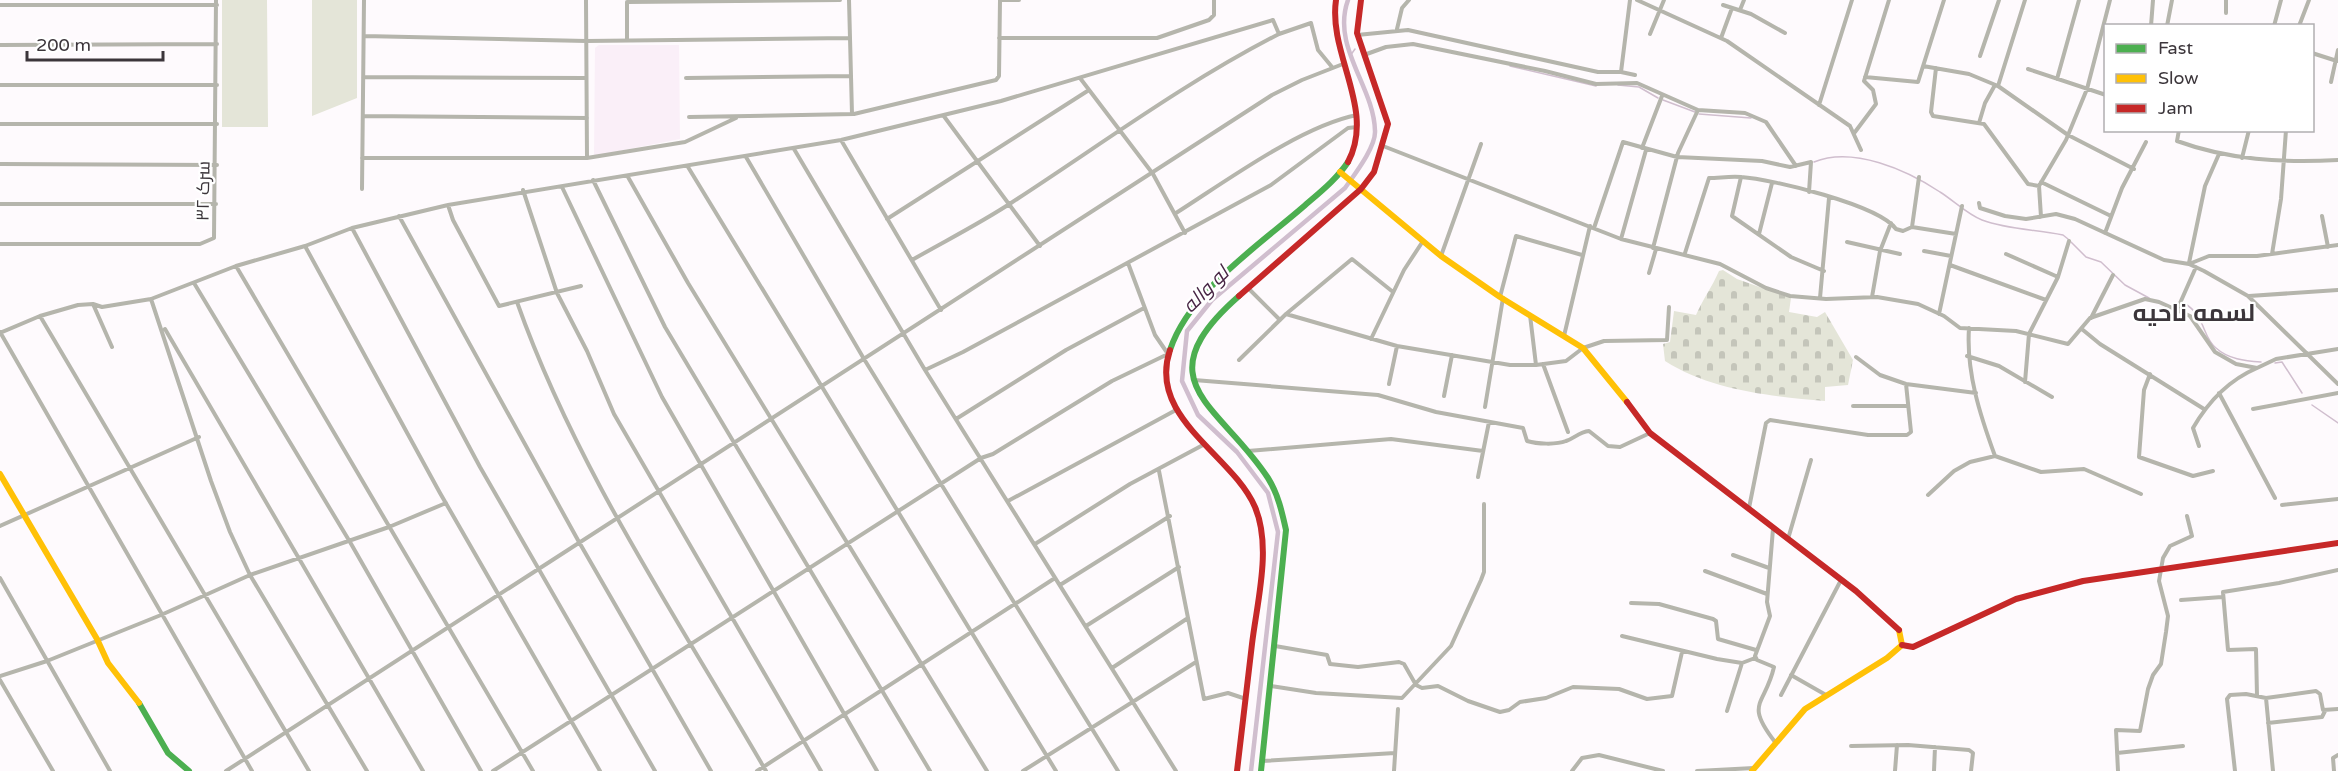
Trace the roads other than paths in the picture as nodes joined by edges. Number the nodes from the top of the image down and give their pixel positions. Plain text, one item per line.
1 (364, 0) edge
2 (586, 0) edge
3 (840, 0) edge
4 (849, 0) edge
5 (1000, 0) edge
6 (1019, 0) edge
7 (1214, 0) edge
8 (1336, 0) edge
9 (1360, 0) edge
10 (1408, 0) edge
11 (1630, 0) edge
12 (1637, 0) edge
13 (1664, 0) edge
14 (1743, 0) edge
15 (1852, 0) edge
16 (1889, 0) edge
17 (1944, 0) edge
18 (1999, 0) edge
19 (2025, 0) edge
20 (2079, 0) edge
21 (2110, 0) edge
22 (2153, 0) edge
23 (2172, 0) edge
24 (2226, 0) edge
25 (2281, 0) edge
26 (2309, 0) edge
27 (627, 1) edge
28 (216, 2) edge
29 (0, 5) edge
30 (1723, 5) dead end
31 (1732, 8) junction
32 (1740, 10) junction
33 (1660, 11) junction
34 (2226, 13) dead end
35 (2106, 24) edge
36 (2151, 24) edge
37 (2167, 24) edge
38 (2275, 24) edge
39 (2301, 24) edge
40 (1396, 29) junction
41 (1785, 33) dead end
42 (1279, 34) junction
43 (1650, 34) dead end
44 (1357, 35) junction
45 (364, 36) junction
46 (850, 38) junction
47 (999, 38) junction
48 (1721, 38) junction
49 (586, 40) junction
50 (627, 40) junction
51 (2103, 41) edge
52 (217, 44) junction
53 (0, 45) edge
54 (2338, 50) edge
55 (2314, 53) edge
56 (1363, 56) junction
57 (1980, 56) dead end
58 (2337, 61) edge
59 (1343, 64) junction
60 (1923, 66) junction
61 (1332, 67) junction
62 (1936, 68) junction
63 (2028, 69) dead end
64 (1621, 72) junction
65 (1635, 75) dead end
66 (850, 76) junction
67 (363, 77) junction
68 (1865, 77) junction
69 (586, 78) junction
70 (686, 78) dead end
71 (1080, 78) junction
72 (2057, 79) junction
73 (2331, 82) dead end
74 (217, 84) junction
75 (0, 85) edge
76 (1996, 86) junction
77 (2087, 89) junction
78 (1089, 90) junction
79 (2104, 94) edge
80 (1662, 96) junction
81 (1819, 105) junction
82 (1698, 110) junction
83 (852, 114) junction
84 (943, 115) junction
85 (1358, 115) junction
86 (363, 116) junction
87 (739, 116) junction
88 (689, 117) dead end
89 (586, 118) junction
90 (1979, 123) junction
91 (0, 124) edge
92 (217, 124) junction
93 (1357, 127) junction
94 (1119, 130) junction
95 (1855, 132) junction
96 (2178, 132) edge
97 (2248, 132) edge
98 (2286, 132) edge
99 (2068, 135) junction
100 (841, 140) junction
101 (2146, 142) dead end
102 (1481, 144) dead end
103 (1383, 146) junction
104 (794, 149) junction
105 (1644, 149) junction
106 (1862, 150) dead end
107 (2219, 154) junction
108 (746, 157) junction
109 (1677, 157) junction
110 (362, 158) junction
111 (587, 158) junction
112 (2242, 158) junction
113 (2338, 160) edge
114 (2283, 161) junction
115 (976, 162) junction
116 (0, 164) edge
117 (217, 165) junction
118 (1796, 166) junction
119 (688, 167) junction
120 (2134, 169) junction
121 (1342, 173) junction
122 (1153, 174) junction
123 (628, 177) junction
124 (1741, 177) junction
125 (1919, 177) dead end
126 (1468, 179) junction
127 (593, 180) junction
128 (1772, 183) junction
129 (2040, 184) junction
130 (562, 187) junction
131 (1359, 187) junction
132 (362, 189) dead end
133 (523, 190) junction
134 (1809, 192) junction
135 (1829, 198) junction
136 (1979, 203) dead end
137 (0, 204) edge
138 (216, 204) junction
139 (448, 205) junction
140 (1009, 205) junction
141 (1962, 206) dead end
142 (1176, 213) junction
143 (399, 216) junction
144 (2111, 216) junction
145 (2322, 216) dead end
146 (2042, 217) junction
147 (887, 219) junction
148 (1891, 223) junction
149 (1592, 227) junction
150 (1912, 227) junction
151 (352, 228) junction
152 (1185, 232) junction
153 (2105, 233) junction
154 (1759, 234) junction
155 (1956, 234) junction
156 (1621, 238) junction
157 (2069, 241) dead end
158 (1423, 242) junction
159 (1847, 242) dead end
160 (0, 244) edge
161 (2338, 245) edge
162 (305, 246) junction
163 (1040, 246) junction
164 (2328, 247) junction
165 (1655, 249) junction
166 (1880, 251) junction
167 (1924, 251) dead end
168 (1685, 253) junction
169 (1900, 254) dead end
170 (2006, 254) dead end
171 (2272, 254) junction
172 (1582, 255) junction
173 (1441, 256) junction
174 (1951, 256) junction
175 (912, 260) junction
176 (1128, 263) junction
177 (2189, 264) junction
178 (1950, 265) junction
179 (236, 266) junction
180 (2196, 267) junction
181 (1824, 272) junction
182 (1649, 273) dead end
183 (2113, 275) dead end
184 (2058, 277) junction
185 (194, 283) junction
186 (581, 286) dead end
187 (1248, 288) junction
188 (2338, 290) edge
189 (1393, 292) junction
190 (557, 293) junction
191 (2248, 296) junction
192 (1872, 297) junction
193 (1502, 298) junction
194 (1820, 298) junction
195 (151, 299) junction
196 (2046, 300) junction
197 (517, 302) junction
198 (93, 304) junction
199 (1670, 307) dead end
200 (1143, 308) junction
201 (940, 309) junction
202 (2176, 310) junction
203 (1286, 314) junction
204 (1530, 314) junction
205 (1939, 314) junction
206 (40, 316) junction
207 (2090, 318) junction
208 (1280, 320) junction
209 (161, 324) junction
210 (1969, 328) junction
211 (2083, 330) junction
212 (0, 333) edge
213 (903, 334) junction
214 (2029, 334) junction
215 (1564, 336) junction
216 (1371, 339) junction
217 (1397, 346) junction
218 (112, 347) dead end
219 (1583, 348) junction
220 (2338, 349) edge
221 (1168, 354) junction
222 (1452, 355) junction
223 (2306, 355) junction
224 (1967, 356) junction
225 (1856, 357) dead end
226 (864, 359) junction
227 (1239, 360) dead end
228 (1493, 362) junction
229 (1543, 364) junction
230 (1536, 365) junction
231 (2257, 368) junction
232 (925, 370) junction
233 (2150, 374) junction
234 (1194, 380) junction
235 (2025, 381) junction
236 (1389, 384) dead end
237 (1906, 384) junction
238 (2338, 384) edge
239 (820, 387) junction
240 (2219, 393) junction
241 (2338, 393) edge
242 (1977, 394) junction
243 (1444, 396) dead end
244 (2052, 397) dead end
245 (1853, 406) dead end
246 (1908, 406) junction
247 (1485, 407) dead end
248 (2204, 409) junction
249 (2253, 409) dead end
250 (1176, 410) junction
251 (771, 419) junction
252 (956, 419) junction
253 (1489, 422) junction
254 (1568, 432) dead end
255 (1650, 433) junction
256 (199, 437) junction
257 (734, 444) junction
258 (1203, 445) junction
259 (2199, 446) dead end
260 (1483, 451) junction
261 (1247, 452) junction
262 (1995, 456) junction
263 (981, 458) junction
264 (1811, 460) dead end
265 (700, 465) junction
266 (130, 466) junction
267 (1160, 471) junction
268 (2213, 471) dead end
269 (0, 474) edge
270 (1478, 477) dead end
271 (940, 483) junction
272 (87, 485) junction
273 (658, 491) junction
274 (2141, 494) dead end
275 (1928, 495) dead end
276 (2275, 498) dead end
277 (2338, 499) edge
278 (1008, 501) junction
279 (446, 503) junction
280 (1484, 504) dead end
281 (2282, 506) dead end
282 (1749, 510) junction
283 (897, 511) junction
284 (26, 516) junction
285 (1170, 516) junction
286 (2187, 516) dead end
287 (618, 517) junction
288 (0, 526) edge
289 (389, 528) junction
290 (1773, 529) junction
291 (1788, 540) junction
292 (350, 542) junction
293 (579, 542) junction
294 (846, 543) junction
295 (2338, 543) edge
296 (1035, 544) junction
297 (1733, 555) dead end
298 (299, 559) junction
299 (1180, 567) junction
300 (540, 568) junction
301 (808, 568) junction
302 (1770, 568) junction
303 (2160, 568) junction
304 (2338, 570) edge
305 (1705, 571) dead end
306 (250, 575) junction
307 (0, 578) edge
308 (1055, 578) junction
309 (1841, 580) junction
310 (1060, 585) junction
311 (773, 590) junction
312 (205, 594) junction
313 (498, 594) junction
314 (1767, 594) junction
315 (2222, 597) junction
316 (2181, 600) dead end
317 (1631, 603) dead end
318 (1015, 605) junction
319 (161, 615) junction
320 (731, 617) junction
321 (1188, 618) junction
322 (448, 626) junction
323 (1086, 626) junction
324 (972, 633) junction
325 (1622, 636) dead end
326 (97, 639) junction
327 (690, 643) junction
328 (1902, 645) junction
329 (1275, 646) junction
330 (1756, 650) junction
331 (410, 651) junction
332 (1682, 652) junction
333 (1755, 658) junction
334 (47, 661) junction
335 (1196, 662) junction
336 (1742, 663) junction
337 (922, 665) junction
338 (652, 668) junction
339 (1112, 668) junction
340 (1791, 675) junction
341 (0, 678) edge
342 (369, 678) junction
343 (1416, 685) junction
344 (1271, 686) junction
345 (882, 691) junction
346 (611, 695) junction
347 (1781, 695) dead end
348 (1826, 695) junction
349 (2257, 696) junction
350 (2266, 698) junction
351 (1246, 699) junction
352 (1131, 701) junction
353 (327, 705) junction
354 (1398, 709) dead end
355 (2338, 709) edge
356 (1727, 711) dead end
357 (2325, 711) junction
358 (844, 715) junction
359 (571, 721) junction
360 (2268, 723) junction
361 (1091, 727) junction
362 (286, 732) junction
363 (803, 741) junction
364 (1775, 742) junction
365 (1897, 745) junction
366 (1851, 746) dead end
367 (2183, 746) dead end
368 (1935, 747) junction
369 (522, 752) junction
370 (1395, 753) junction
371 (2117, 753) junction
372 (1046, 755) junction
373 (2338, 755) edge
374 (244, 758) junction
375 (1262, 761) junction
376 (765, 769) edge
377 (1753, 769) edge
378 (53, 771) edge
379 (110, 771) edge
380 (189, 771) edge
381 (226, 771) edge
382 (252, 771) edge
383 (309, 771) edge
384 (367, 771) edge
385 (423, 771) edge
386 (481, 771) edge
387 (493, 771) edge
388 (533, 771) edge
389 (600, 771) edge
390 (655, 771) edge
391 (711, 771) edge
392 (757, 771) edge
393 (821, 771) edge
394 (877, 771) edge
395 (930, 771) edge
396 (987, 771) edge
397 (1023, 771) edge
398 (1056, 771) edge
399 (1118, 771) edge
400 (1176, 771) edge
401 (1237, 771) edge
402 (1261, 771) edge
403 (1394, 771) edge
404 (1572, 771) edge
405 (1663, 771) edge
406 (1697, 771) edge
407 (1895, 771) edge
408 (1934, 771) edge
409 (1971, 771) edge
410 (2118, 771) edge
411 (2235, 771) edge
412 (2273, 771) edge
413 (2334, 771) edge

1 - 45 street
2 - 49 street
3 - 27 street
4 - 46 street
5 - 6 street
5 - 47 street
7 - 47 street
8 - 59 street
9 - 44 street
10 - 40 street
11 - 64 street
12 - 33 street
13 - 33 street
14 - 32 street
15 - 81 street
16 - 68 street
17 - 60 street
18 - 57 street
19 - 76 street
20 - 72 street
21 - 35 street
22 - 36 street
23 - 37 street
24 - 34 street
25 - 38 street
26 - 39 street
27 - 50 street
28 - 29 street
28 - 52 street, سرک ۳۲
30 - 31 street
31 - 32 street
31 - 48 street
32 - 41 street
33 - 43 street
33 - 48 street
40 - 44 street
40 - 64 street
42 - 61 street
42 - 71 street
42 - 94 street
44 - 56 street
45 - 49 street
45 - 67 street
46 - 50 street
46 - 66 street
47 - 83 street
48 - 81 street
49 - 50 street
49 - 69 street
51 - 77 street
52 - 53 street
52 - 74 street, سرک ۳۲
54 - 58 street
55 - 58 street
56 - 80 street
56 - 103 street
58 - 73 street
59 - 61 street
59 - 85 street
60 - 62 street
60 - 68 street
61 - 122 street
62 - 76 street
62 - 90 street
63 - 72 street
64 - 65 street
66 - 70 street
66 - 83 street
67 - 69 street
67 - 86 street
68 - 95 street
69 - 89 street
71 - 78 street
71 - 84 street
72 - 77 street
74 - 75 street
74 - 92 street, سرک ۳۲
76 - 90 street
76 - 99 street
77 - 79 street
77 - 99 street
78 - 94 street
78 - 115 street
80 - 82 street
80 - 105 street
81 - 95 street
82 - 109 street
82 - 118 street
83 - 87 street
84 - 100 street
84 - 115 street
85 - 93 street
85 - 142 street
86 - 89 street
86 - 110 street
87 - 88 street
87 - 111 street
89 - 111 street
90 - 129 street
91 - 92 street
92 - 117 street, سرک ۳۲
93 - 121 street
93 - 152 street
94 - 122 street
94 - 140 street
95 - 106 street
96 - 107 street
97 - 112 street
98 - 114 street
99 - 120 street
99 - 129 street
100 - 104 street
100 - 147 street
101 - 120 street
102 - 126 street
103 - 126 street
103 - 131 street
104 - 108 street
104 - 213 street
105 - 109 street
105 - 149 street
105 - 156 street
107 - 112 street
107 - 177 street
108 - 119 street
108 - 226 street
109 - 118 street
109 - 165 street
110 - 111 street
110 - 132 street
112 - 114 street
113 - 114 street
114 - 171 street
115 - 140 street
115 - 147 street
116 - 117 street
117 - 138 street, سرک ۳۲
118 - 134 street
119 - 123 street
119 - 239 street
120 - 144 street
121 - 131 street
121 - 221 street
122 - 142 street
122 - 163 street
123 - 127 street
123 - 251 street
124 - 128 street
124 - 154 street
124 - 168 street
125 - 150 street
126 - 149 street
126 - 173 street
127 - 130 street
127 - 257 street
128 - 134 street
128 - 154 street
129 - 144 street
129 - 146 street
130 - 133 street
130 - 265 street
131 - 158 street
131 - 187 street
133 - 139 street
133 - 190 street
134 - 135 street
135 - 148 street
135 - 181 street
136 - 146 street
137 - 138 street
138 - 160 street, سرک ۳۲
139 - 143 street
139 - 197 street
140 - 163 street
140 - 175 street
141 - 155 street
142 - 152 street
143 - 151 street
143 - 293 street
144 - 153 street
145 - 164 street
146 - 153 street
147 - 175 street
148 - 150 street
148 - 166 street
149 - 156 street
149 - 172 street
150 - 155 street
151 - 162 street
151 - 300 street
152 - 176 street
153 - 177 street
154 - 181 street
155 - 174 street
156 - 165 street
157 - 184 street
158 - 173 street
158 - 189 street
159 - 166 street
161 - 164 street
162 - 179 street
162 - 279 street
163 - 201 street
164 - 171 street
165 - 168 street
165 - 182 street
166 - 169 street
166 - 192 street
167 - 174 street
168 - 194 street
170 - 184 street
171 - 177 street
172 - 193 street
172 - 215 street
173 - 193 street
174 - 178 street
175 - 201 street
176 - 200 street
176 - 232 street
177 - 180 street
178 - 196 street
178 - 205 street
179 - 185 street
179 - 289 street
180 - 191 street
180 - 202 street
181 - 194 street
183 - 207 street
184 - 196 street
185 - 195 street
185 - 292 street
186 - 190 street
187 - 208 street
187 - 234 street
188 - 191 street
189 - 203 street
189 - 216 street
190 - 197 street
190 - 273 street
191 - 223 street
192 - 194 street
192 - 205 street
193 - 204 street
193 - 228 street
195 - 198 street
195 - 209 street
196 - 214 street
197 - 287 street
198 - 206 street
198 - 218 street
199 - 219 street
200 - 221 street
200 - 252 street
201 - 213 street
202 - 207 street
202 - 231 street
203 - 208 street
203 - 216 street
204 - 215 street
204 - 230 street
205 - 210 street
206 - 212 street
206 - 266 street
207 - 211 street
208 - 227 street
209 - 256 street
209 - 298 street
210 - 214 street
210 - 224 street
211 - 214 street
211 - 233 street
212 - 272 street
213 - 226 street
213 - 232 street
214 - 235 street
215 - 219 street
216 - 217 street
217 - 222 street
217 - 236 street
219 - 229 street
219 - 255 street
220 - 223 street
221 - 250 street
221 - 263 street
222 - 228 street
222 - 243 street
223 - 231 street
223 - 238 street
224 - 235 street
224 - 242 street
225 - 237 street
226 - 239 street
226 - 271 street
228 - 230 street
228 - 247 street
229 - 230 street
229 - 254 street
231 - 240 street
232 - 252 street
233 - 248 street
233 - 268 street
234 - 253 street
234 - 261 street
235 - 244 street
237 - 242 street
237 - 246 street
239 - 251 street
239 - 283 street
240 - 248 street
240 - 276 street
241 - 249 street
242 - 262 street
245 - 246 street
246 - 282 street
248 - 259 street
250 - 258 street
250 - 278 street
251 - 257 street
251 - 294 street
252 - 263 street
253 - 255 street
253 - 260 street
255 - 282 street
256 - 266 street
256 - 306 street
257 - 265 street
257 - 301 street
258 - 267 street
258 - 351 street
260 - 261 street
260 - 270 street
261 - 329 street
262 - 274 street
262 - 275 street
263 - 271 street
263 - 278 street
264 - 291 street
265 - 273 street
265 - 311 street
266 - 272 street
266 - 312 street
267 - 285 street
267 - 296 street
269 - 284 street
271 - 283 street
271 - 318 street
272 - 284 street
272 - 319 street
273 - 287 street
273 - 320 street
277 - 281 street
278 - 296 street
279 - 289 street
279 - 313 street
280 - 343 street
282 - 290 street
283 - 294 street
283 - 324 street
284 - 288 street
284 - 326 street
285 - 299 street
285 - 310 street
286 - 303 street
287 - 293 street
287 - 327 street
289 - 292 street
289 - 322 street
290 - 291 street
290 - 302 street
291 - 309 street
292 - 298 street
292 - 331 street
293 - 300 street
293 - 338 street
294 - 301 street
294 - 337 street
295 - 303 street
296 - 308 street
297 - 302 street
298 - 306 street
298 - 342 street
299 - 321 street
299 - 323 street
300 - 313 street
300 - 346 street
301 - 311 street
301 - 345 street
302 - 314 street
303 - 328 street
303 - 371 street
304 - 315 street
305 - 314 street
306 - 312 street
306 - 353 street
307 - 334 street
308 - 310 street
308 - 318 street
309 - 328 street
309 - 340 street
310 - 323 street
311 - 320 street
311 - 358 street
312 - 319 street
312 - 362 street
313 - 322 street
313 - 359 street
314 - 330 street
315 - 316 street
315 - 349 street
317 - 330 street
318 - 324 street
318 - 361 street
319 - 326 street
319 - 374 street
320 - 327 street
320 - 363 street
321 - 335 street
321 - 339 street
322 - 331 street
322 - 369 street
323 - 339 street
324 - 337 street
324 - 372 street
325 - 332 street
326 - 334 street
326 - 380 street
327 - 338 street
327 - 376 street
328 - 348 street
329 - 343 street
329 - 344 street
330 - 333 street
331 - 342 street
331 - 386 street
332 - 336 street
332 - 343 street
333 - 336 street
333 - 364 street
334 - 341 street
334 - 379 street
335 - 351 street
335 - 352 street
336 - 356 street
337 - 345 street
337 - 396 street
338 - 346 street
338 - 391 street
339 - 352 street
340 - 347 street
340 - 348 street
341 - 378 street
342 - 353 street
342 - 385 street
343 - 344 street
344 - 375 street
345 - 358 street
345 - 395 street
346 - 359 street
346 - 390 street
348 - 364 street
349 - 350 street
349 - 411 street
350 - 357 street
350 - 360 street
351 - 401 street
352 - 361 street
352 - 400 street
353 - 362 street
353 - 384 street
354 - 370 street
355 - 357 street
357 - 360 street
358 - 363 street
358 - 394 street
359 - 369 street
359 - 389 street
360 - 412 street
361 - 372 street
361 - 399 street
362 - 374 street
362 - 383 street
363 - 376 street
363 - 393 street
364 - 377 street
365 - 366 street
365 - 368 street
365 - 407 street
367 - 371 street
368 - 408 street
368 - 409 street
369 - 387 street
369 - 388 street
370 - 375 street
370 - 403 street
371 - 410 street
372 - 397 street
372 - 398 street
373 - 413 street
374 - 381 street
374 - 382 street
375 - 402 street
376 - 392 street
377 - 406 street
404 - 405 street

